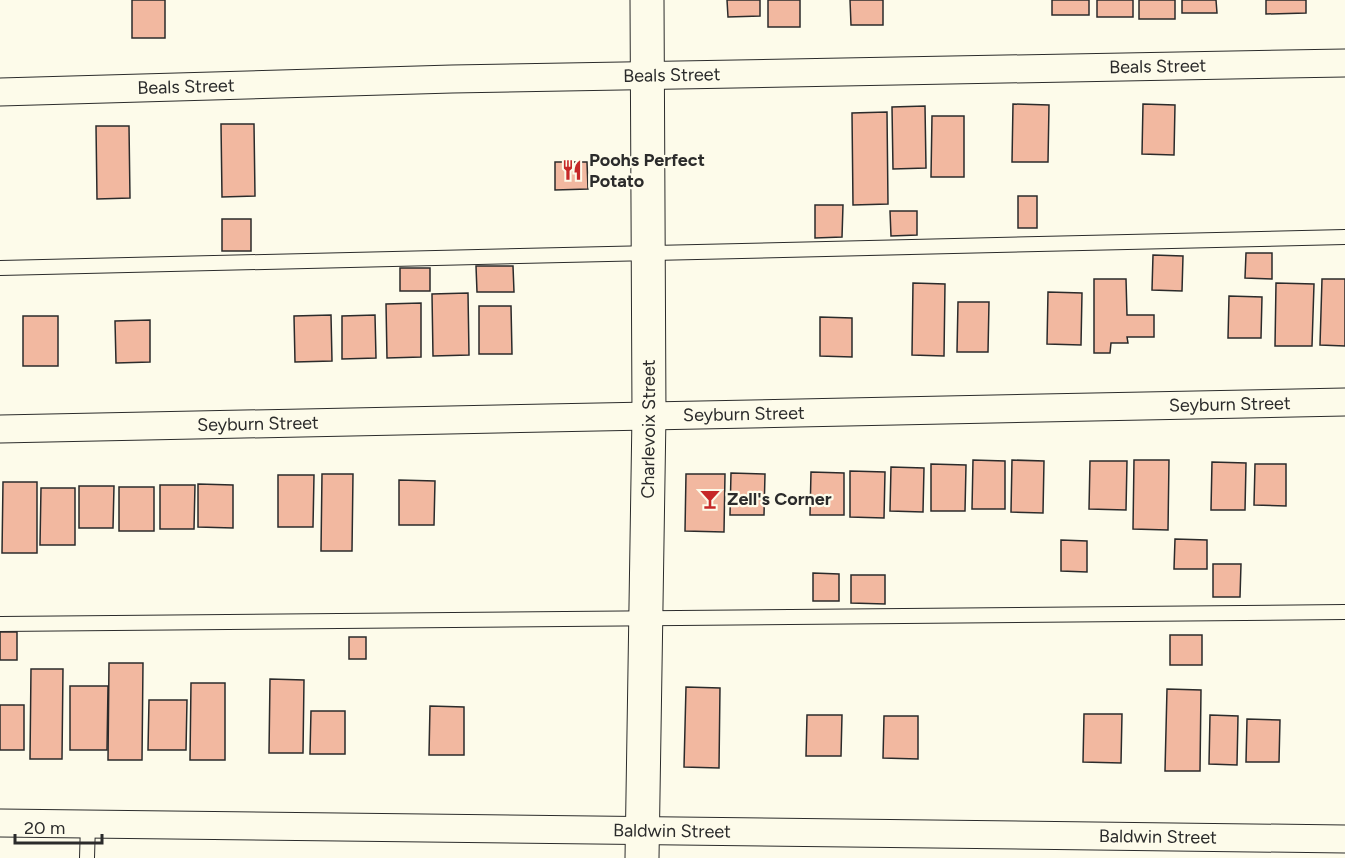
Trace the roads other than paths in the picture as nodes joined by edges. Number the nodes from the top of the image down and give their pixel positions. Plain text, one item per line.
1 (647, 0) edge
2 (1345, 63) edge
3 (649, 76) junction
4 (0, 92) edge
5 (1345, 237) edge
6 (649, 254) junction
7 (0, 268) edge
8 (1345, 402) edge
9 (649, 415) junction
10 (0, 429) edge
11 (1345, 612) edge
12 (646, 620) junction
13 (0, 624) edge
14 (0, 824) edge
15 (87, 824) junction
16 (1345, 839) edge
17 (642, 844) edge
18 (87, 858) edge

1 - 3 street, Charlevoix Street
2 - 3 street, Beals Street
3 - 4 street, Beals Street
3 - 6 street, Charlevoix Street
5 - 6 lane
6 - 7 lane
6 - 9 street, Charlevoix Street
8 - 9 street, Seyburn Street
9 - 10 street, Seyburn Street
9 - 12 street, Charlevoix Street
11 - 12 lane
12 - 13 lane
12 - 17 street, Charlevoix Street
14 - 15 street, Baldwin Street
15 - 17 street, Baldwin Street
15 - 18 lane
16 - 17 street, Baldwin Street

